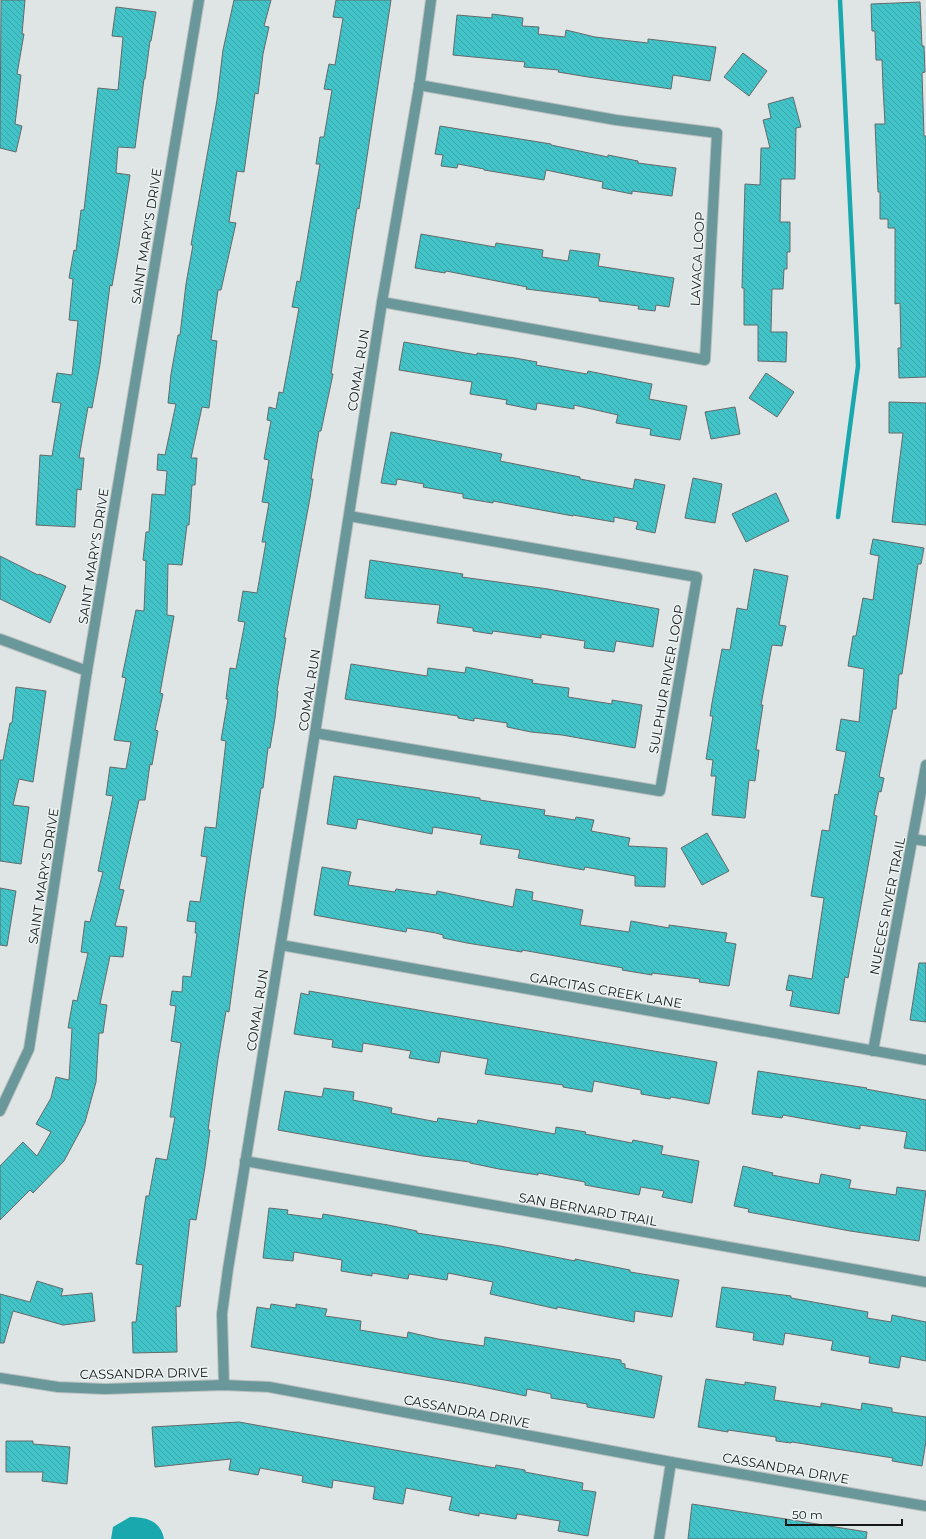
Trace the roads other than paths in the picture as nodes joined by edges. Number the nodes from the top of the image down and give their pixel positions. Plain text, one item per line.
1 (199, 0) edge
2 (431, 0) edge
3 (419, 85) junction
4 (382, 302) junction
5 (349, 516) junction
6 (0, 639) edge
7 (87, 670) junction
8 (315, 733) junction
9 (926, 766) edge
10 (913, 839) junction
11 (926, 841) edge
12 (281, 946) junction
13 (873, 1051) junction
14 (926, 1060) edge
15 (0, 1111) edge
16 (245, 1161) junction
17 (926, 1282) edge
18 (0, 1378) edge
19 (224, 1385) junction
20 (671, 1462) junction
21 (926, 1506) edge
22 (659, 1539) edge

1 - 7 street, SAINT MARY'S DRIVE
2 - 3 street, COMAL RUN
3 - 4 street, COMAL RUN
3 - 4 street, LAVACA LOOP
4 - 5 street, COMAL RUN
5 - 8 street, COMAL RUN
5 - 8 street, SULPHUR RIVER LOOP
6 - 7 street
7 - 15 street, SAINT MARY'S DRIVE
8 - 12 street, COMAL RUN
9 - 10 street, NUECES RIVER TRAIL
10 - 11 street
10 - 13 street, NUECES RIVER TRAIL
12 - 13 street, GARCITAS CREEK LANE
12 - 16 street, COMAL RUN
13 - 14 street, GARCITAS CREEK LANE
16 - 17 street, SAN BERNARD TRAIL
16 - 19 street, COMAL RUN
18 - 19 street, CASSANDRA DRIVE
19 - 20 street, CASSANDRA DRIVE
20 - 21 street, CASSANDRA DRIVE
20 - 22 street

